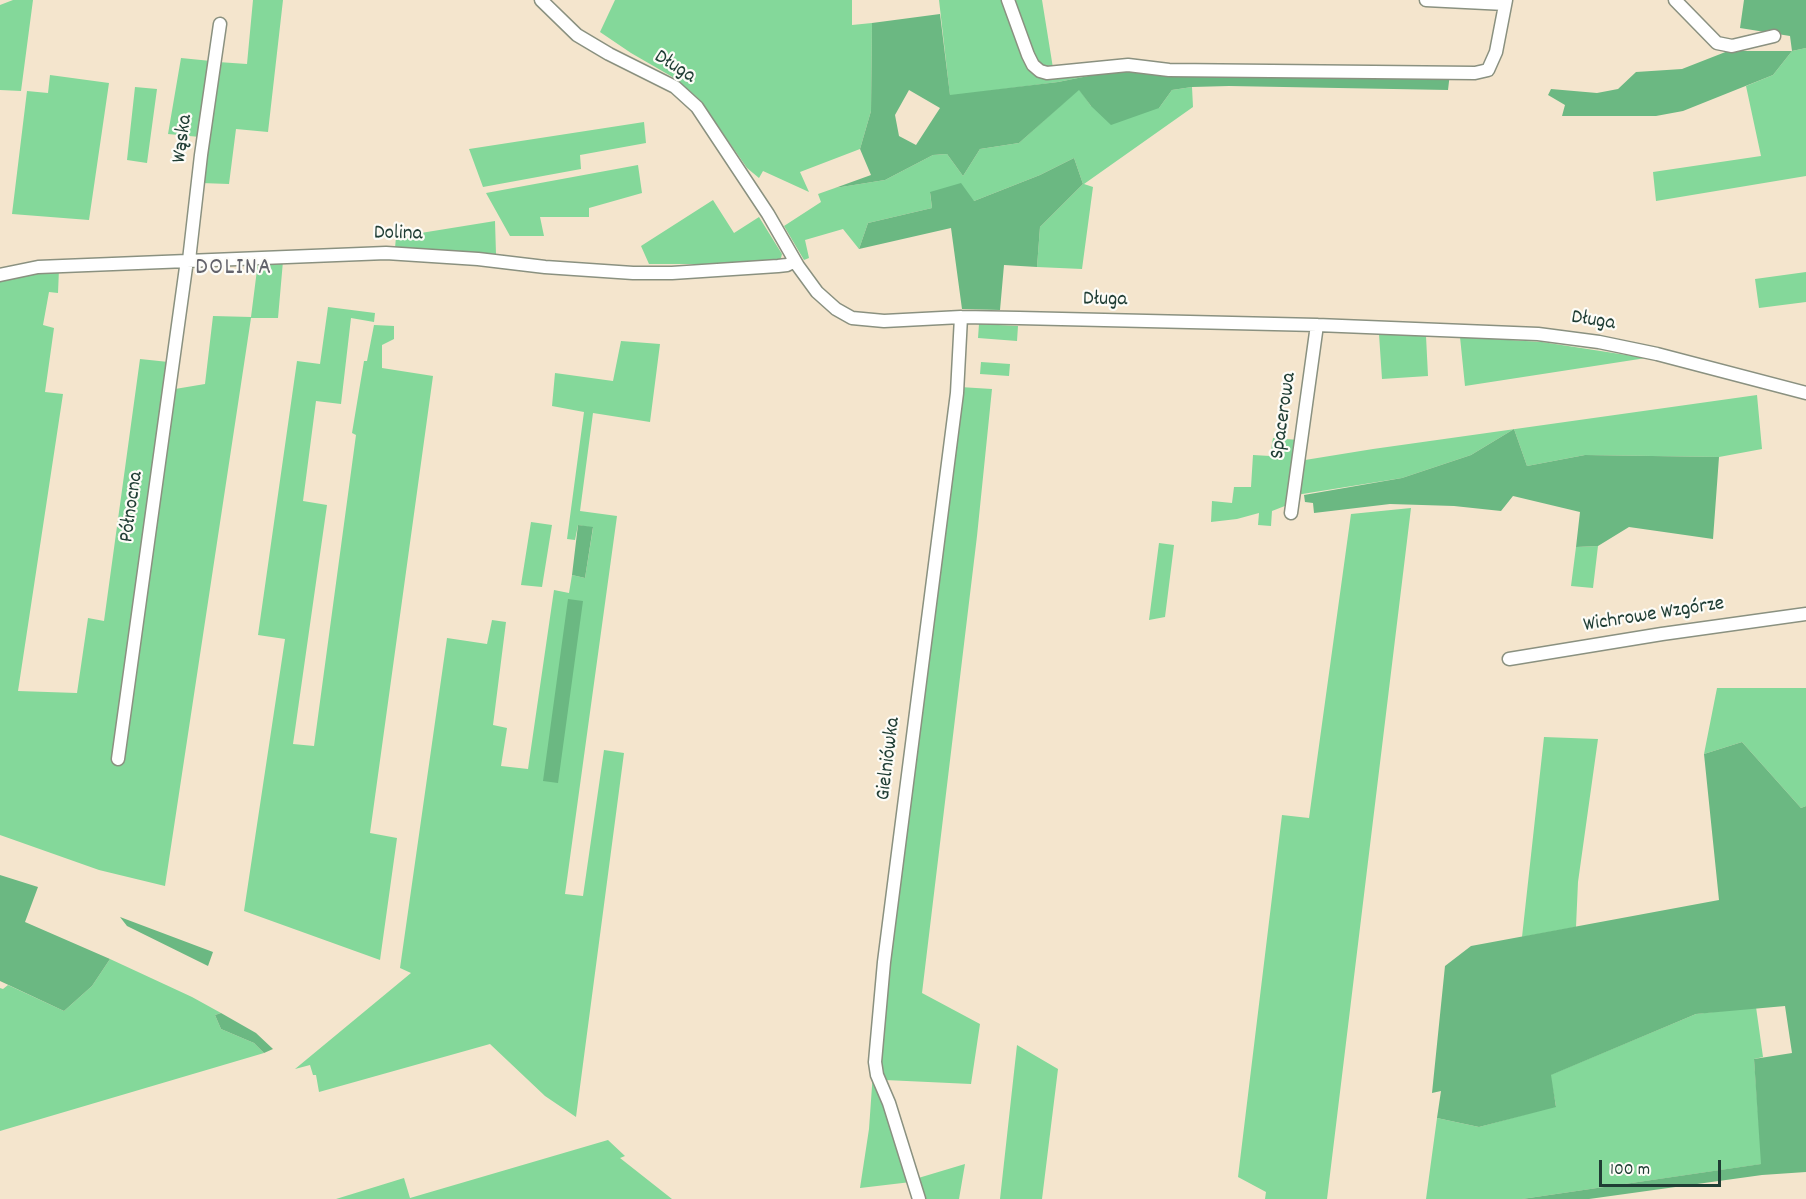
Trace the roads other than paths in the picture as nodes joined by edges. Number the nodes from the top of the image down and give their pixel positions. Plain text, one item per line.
1 (541, 0) edge
2 (1008, 0) edge
3 (1426, 0) edge
4 (1675, 0) edge
5 (1506, 2) edge
6 (220, 24) dead end
7 (1774, 36) dead end
8 (188, 260) junction
9 (795, 261) junction
10 (0, 275) edge
11 (961, 317) junction
12 (1317, 325) junction
13 (1806, 393) edge
14 (1291, 513) dead end
15 (1806, 614) edge
16 (1509, 659) dead end
17 (118, 759) dead end
18 (919, 1199) edge

1 - 9 street, Długa
2 - 5 street
3 - 5 street
4 - 7 street
6 - 8 street, Wąska
8 - 9 street, Dolina
8 - 10 street, Dolina
8 - 17 street, Północna
9 - 11 street, Długa
11 - 12 street, Długa
11 - 18 street, Gielniówka
12 - 13 street, Długa
12 - 14 street, Spacerowa
15 - 16 street, Wichrowe Wzgórze

